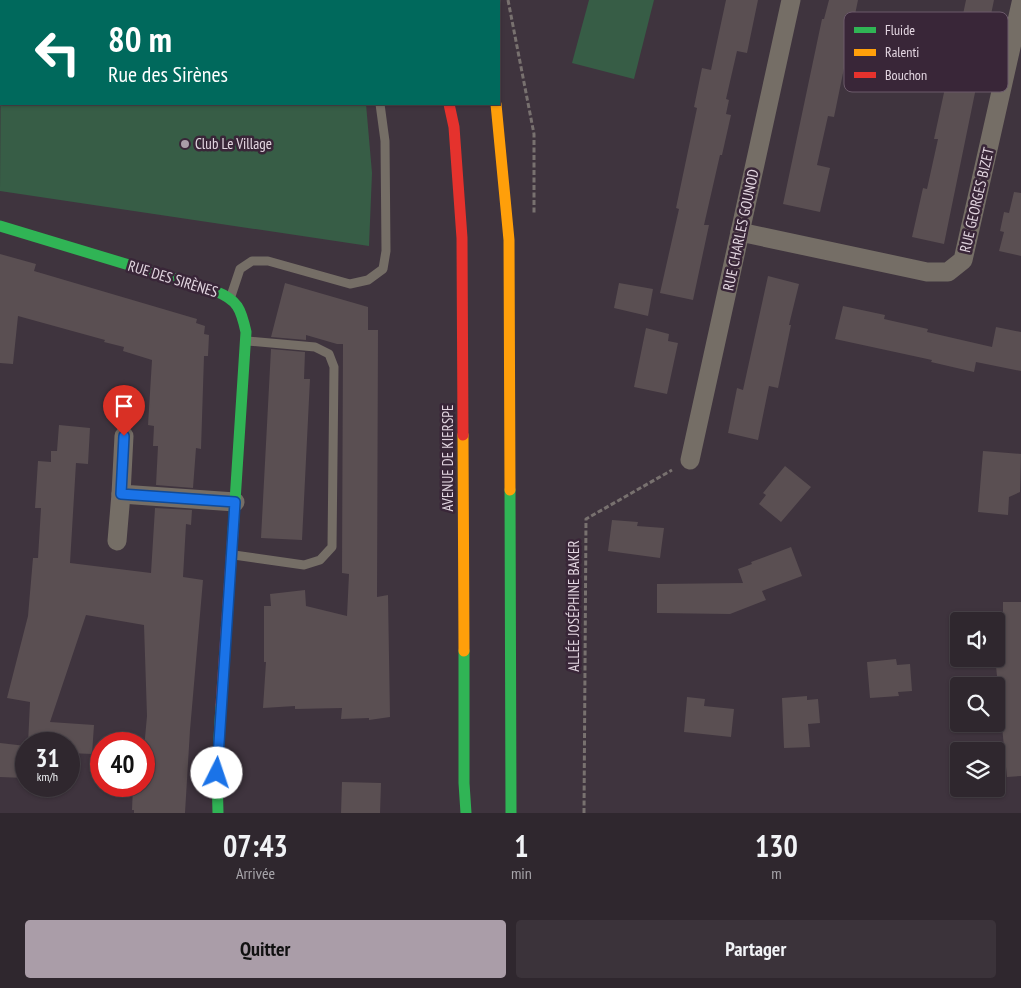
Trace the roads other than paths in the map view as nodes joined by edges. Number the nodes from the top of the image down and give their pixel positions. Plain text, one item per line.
1 (791, 0) edge
2 (1021, 3) edge
3 (1008, 62) edge
4 (1001, 92) edge
5 (380, 105) edge
6 (449, 105) edge
7 (496, 105) edge
8 (0, 226) edge
9 (740, 232) junction
10 (231, 297) junction
11 (246, 341) junction
12 (124, 436) dead end
13 (690, 460) road end
14 (121, 494) junction
15 (235, 502) junction
16 (117, 541) dead end
17 (232, 554) junction
18 (218, 813) edge
19 (466, 813) edge
20 (511, 813) edge

1 - 9 street, RUE CHARLES GOUNOD
2 - 3 street, RUE GEORGES BIZET
4 - 9 street, RUE GEORGES BIZET
5 - 10 lane
6 - 19 main road, AVENUE DE KIERSPE
7 - 20 main road
8 - 10 main road, RUE DES SIRÈNES
9 - 13 street, RUE CHARLES GOUNOD
10 - 11 main road, RUE DES SIRÈNES
11 - 15 main road, RUE DES SIRÈNES
11 - 17 lane
12 - 14 street
14 - 15 street
14 - 16 street
15 - 17 main road, RUE DES SIRÈNES
17 - 18 main road, RUE DES SIRÈNES

